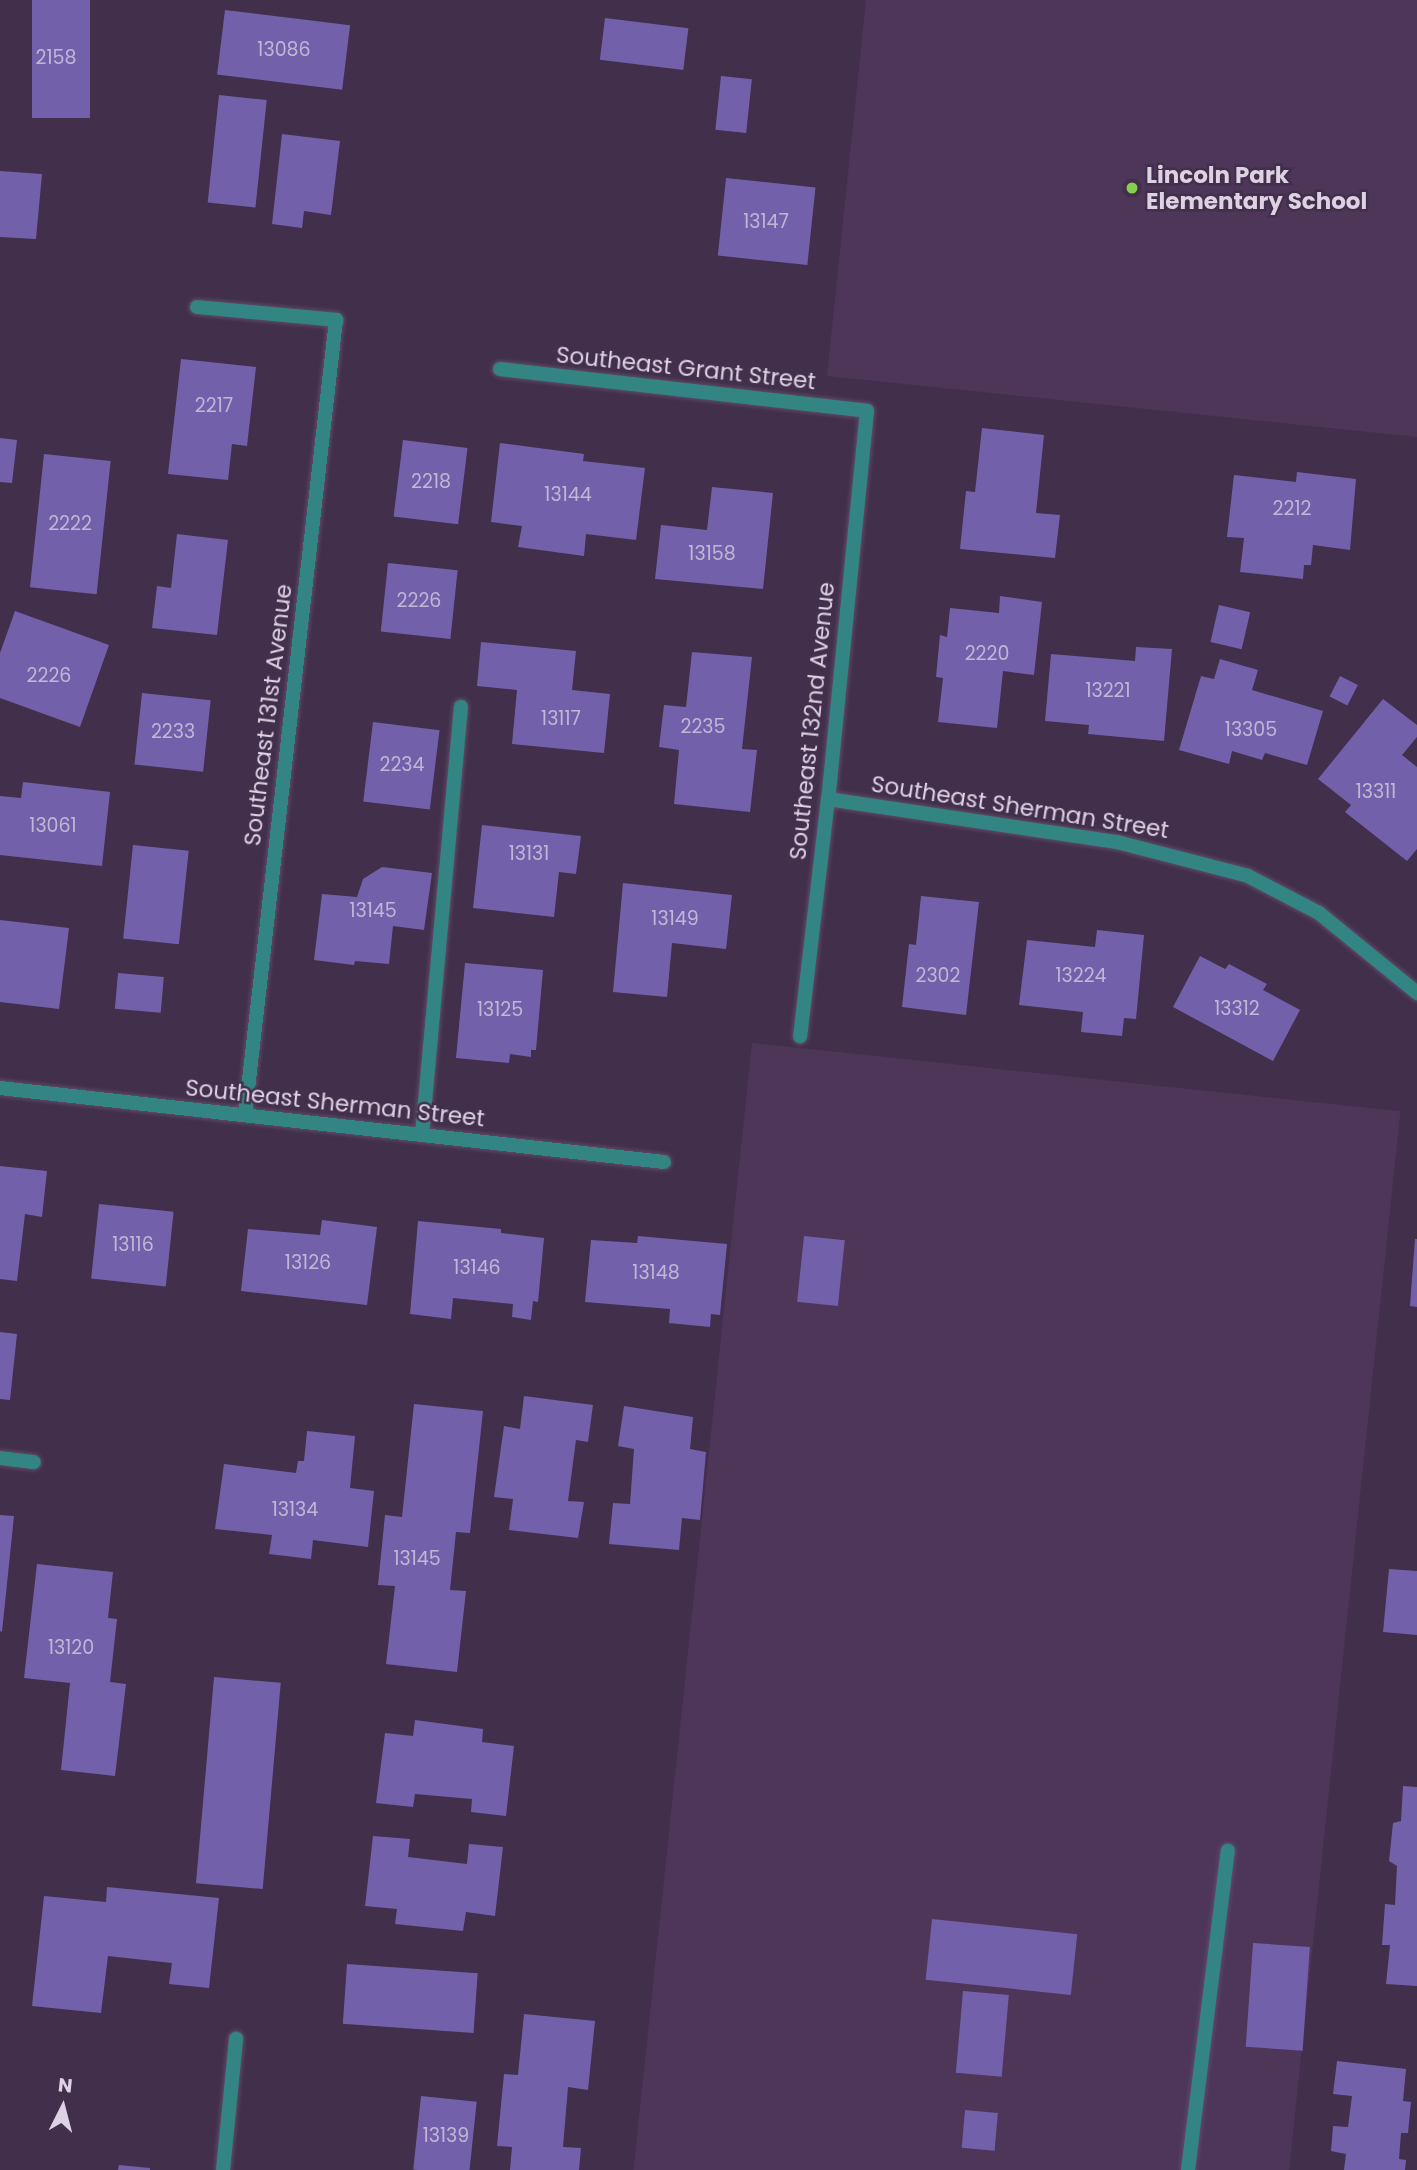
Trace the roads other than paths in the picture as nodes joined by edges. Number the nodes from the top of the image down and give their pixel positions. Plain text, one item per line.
1 (197, 307) dead end
2 (500, 369) dead end
3 (867, 411) joint
4 (461, 706) dead end
5 (828, 799) junction
6 (1417, 993) edge
7 (800, 1036) dead end
8 (0, 1088) edge
9 (245, 1115) junction
10 (422, 1135) junction
11 (664, 1162) dead end
12 (0, 1458) edge
13 (34, 1462) dead end
14 (1228, 1850) dead end
15 (236, 2039) dead end
16 (223, 2170) edge
17 (1188, 2170) edge

1 - 9 street, Southeast 131st Avenue
2 - 3 street, Southeast Grant Street
3 - 5 street, Southeast 132nd Avenue
4 - 10 street
5 - 6 street, Southeast Sherman Street
5 - 7 street, Southeast 132nd Avenue
8 - 9 street, Southeast Sherman Street
9 - 10 street, Southeast Sherman Street
10 - 11 street, Southeast Sherman Street
12 - 13 street
14 - 17 street
15 - 16 street

